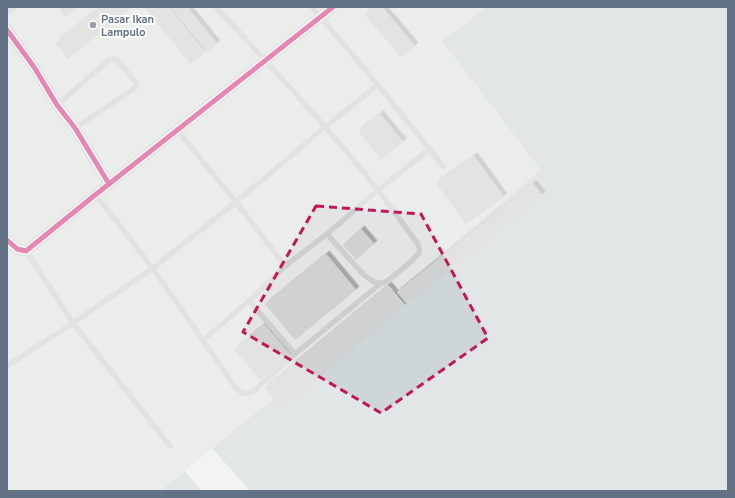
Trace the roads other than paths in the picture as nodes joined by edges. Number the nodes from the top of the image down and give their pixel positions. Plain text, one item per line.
1 (15, 7) edge
2 (216, 7) edge
3 (312, 7) edge
4 (333, 7) edge
5 (7, 13) edge
6 (321, 17) junction
7 (7, 30) edge
8 (266, 61) junction
9 (378, 85) junction
10 (58, 105) junction
11 (325, 127) junction
12 (75, 128) junction
13 (177, 130) junction
14 (430, 149) junction
15 (443, 166) dead end
16 (109, 184) junction
17 (378, 190) junction
18 (95, 195) junction
19 (236, 202) junction
20 (327, 234) junction
21 (7, 240) edge
22 (26, 251) junction
23 (285, 266) junction
24 (152, 268) junction
25 (380, 284) junction
26 (249, 301) junction
27 (73, 323) junction
28 (203, 340) junction
29 (295, 354) junction
30 (7, 366) edge
31 (170, 446) dead end

1 - 5 lane
2 - 8 lane
3 - 6 lane
4 - 6 street
6 - 8 street
6 - 9 lane
7 - 10 street
8 - 11 lane
8 - 13 street
9 - 11 lane
9 - 14 lane
10 - 12 street
10 - 12 lane
11 - 17 lane
11 - 19 lane
12 - 16 street
13 - 16 street
13 - 19 lane
14 - 15 lane
14 - 17 lane
16 - 18 street
17 - 20 lane
17 - 25 lane
18 - 22 street
18 - 24 lane
19 - 23 lane
19 - 24 lane
20 - 23 lane
20 - 25 lane
21 - 22 street
22 - 27 lane
23 - 26 lane
24 - 27 lane
24 - 28 lane
25 - 29 lane
26 - 28 lane
26 - 29 lane
27 - 30 lane
27 - 31 lane
28 - 29 lane

